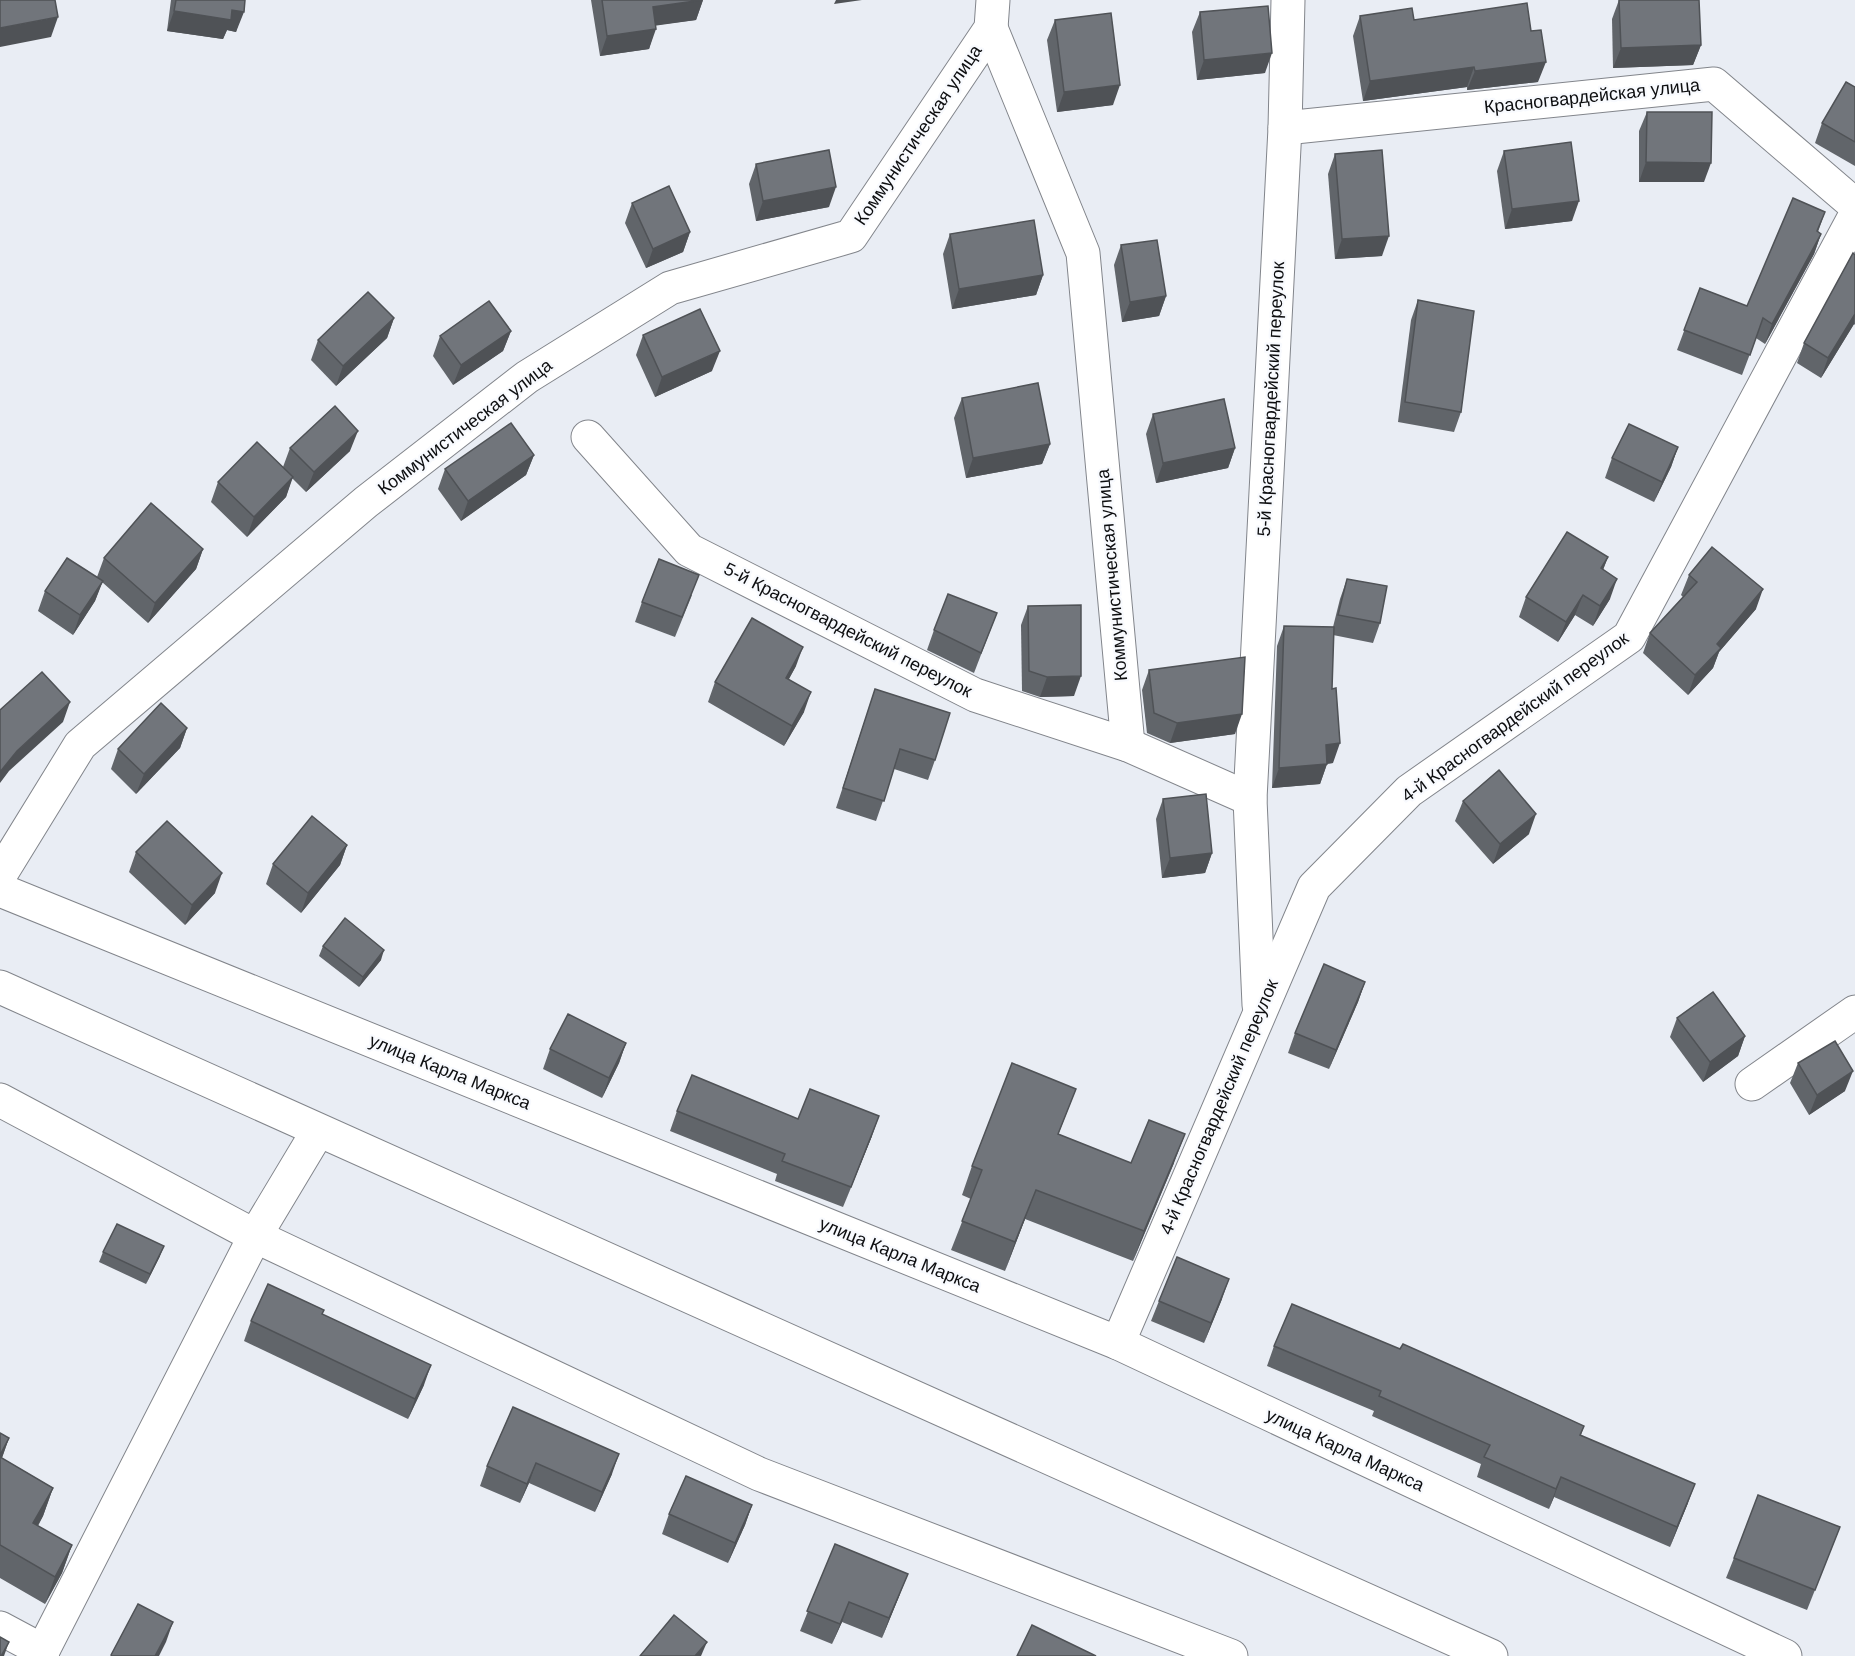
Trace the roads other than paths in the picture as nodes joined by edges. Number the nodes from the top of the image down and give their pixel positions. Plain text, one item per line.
1 (1288, 0) edge
2 (992, 14) edge
3 (1285, 128) junction
4 (1855, 206) edge
5 (1855, 216) edge
6 (588, 437) dead end
7 (1128, 745) junction
8 (1250, 799) junction
9 (0, 875) edge
10 (0, 890) edge
11 (0, 987) edge
12 (1855, 1012) edge
13 (1260, 1013) junction
14 (1752, 1084) dead end
15 (0, 1100) edge
16 (318, 1131) junction
17 (255, 1236) junction
18 (1118, 1343) junction
19 (0, 1628) edge
20 (42, 1653) edge
21 (1230, 1656) edge
22 (1491, 1656) edge
23 (1785, 1656) edge

1 - 3 street, 5-й Красногвардейский переулок
2 - 7 street, Коммунистическая улица
2 - 9 street, Коммунистическая улица
3 - 4 street, Красногвардейская улица
3 - 8 street, 5-й Красногвардейский переулок
5 - 13 street, 4-й Красногвардейский переулок
6 - 7 street, 5-й Красногвардейский переулок
7 - 8 street, 5-й Красногвардейский переулок
8 - 13 street, 5-й Красногвардейский переулок
10 - 18 street, улица Карла Маркса
11 - 16 street
12 - 14 street
13 - 18 street, 4-й Красногвардейский переулок
15 - 17 street
16 - 17 street
16 - 22 street
17 - 20 street
17 - 21 street
18 - 23 street, улица Карла Маркса
19 - 20 street

